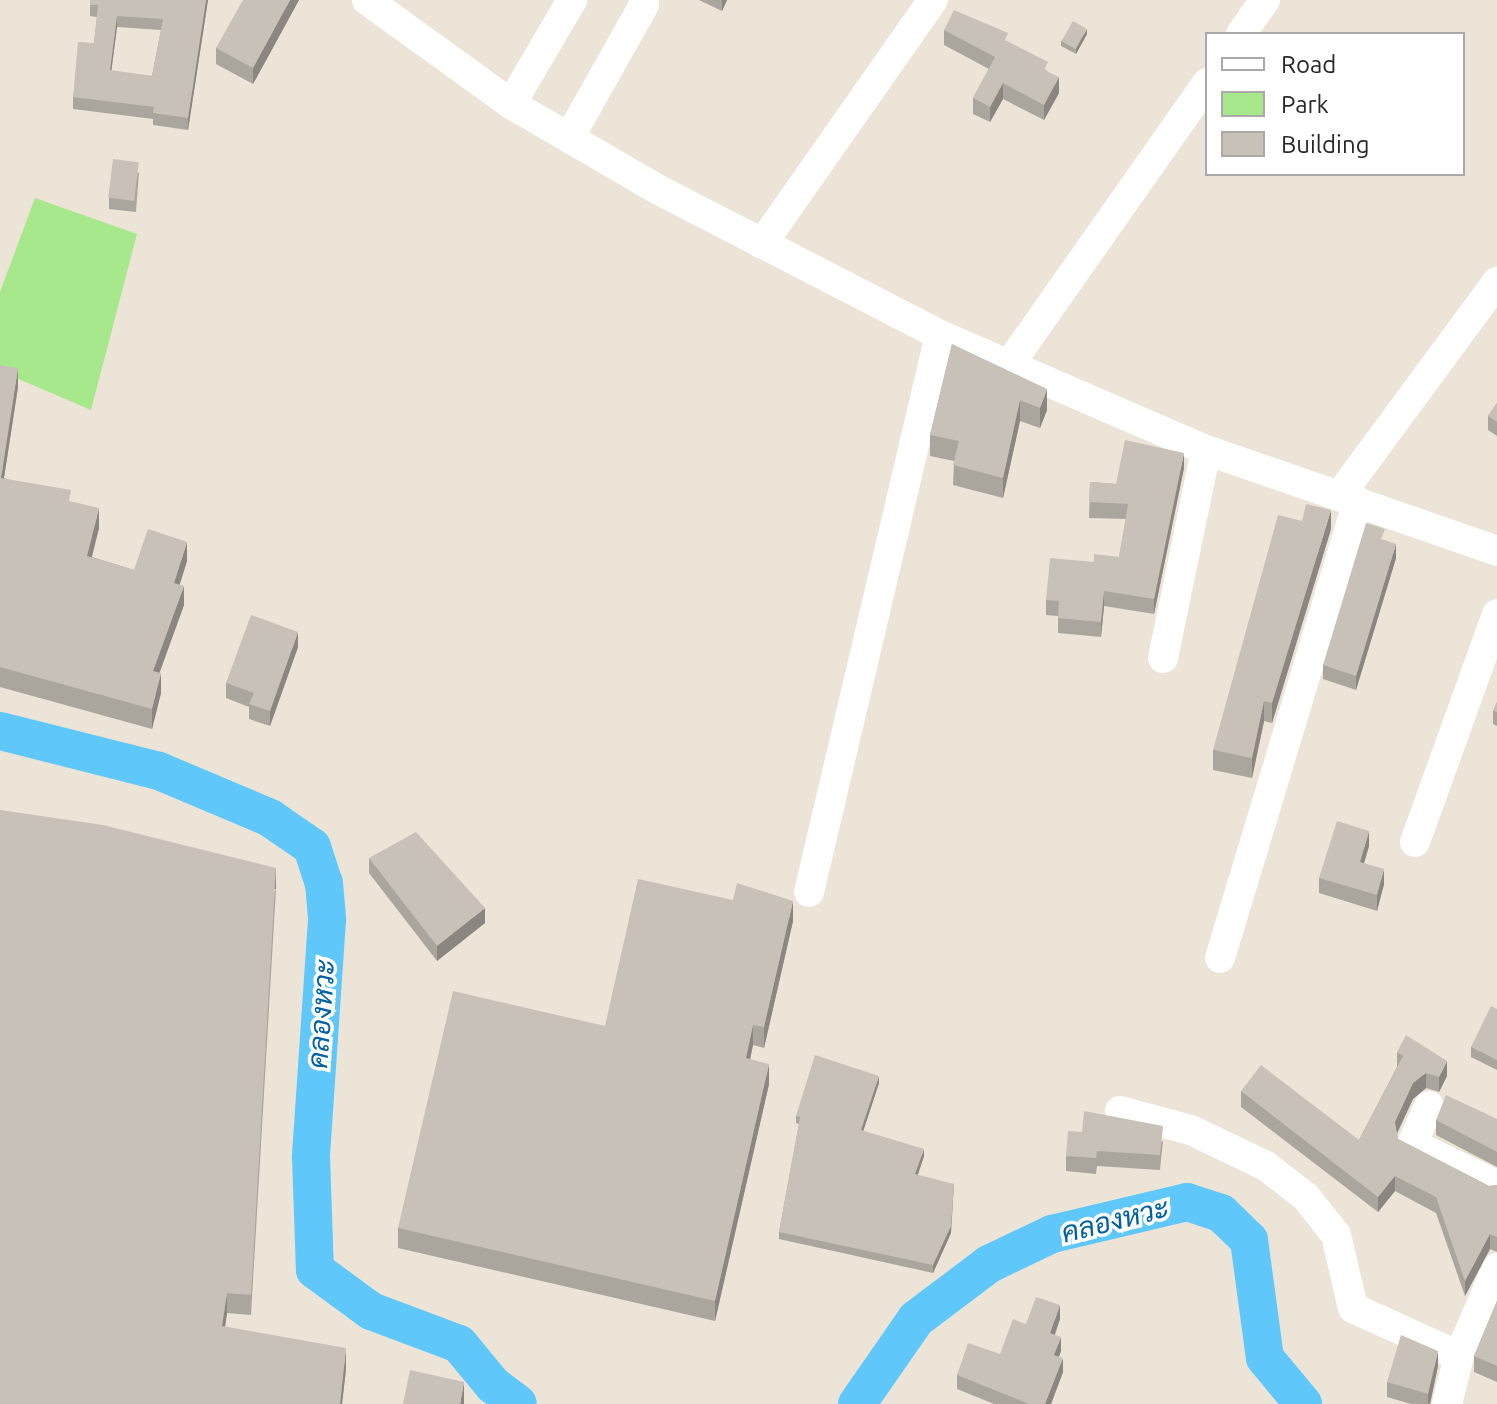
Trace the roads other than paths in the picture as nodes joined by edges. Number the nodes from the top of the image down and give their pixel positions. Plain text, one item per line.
1 (367, 0) edge
2 (572, 0) edge
3 (933, 0) edge
4 (1265, 0) edge
5 (644, 5) dead end
6 (1242, 32) edge
7 (1205, 86) edge
8 (511, 104) junction
9 (569, 138) junction
10 (762, 244) junction
11 (1497, 282) edge
12 (940, 335) junction
13 (1009, 365) junction
14 (1206, 450) junction
15 (1349, 498) junction
16 (1497, 551) edge
17 (1497, 614) edge
18 (1163, 658) dead end
19 (1415, 842) dead end
20 (809, 892) dead end
21 (1220, 958) dead end
22 (1429, 1106) dead end
23 (1120, 1111) dead end
24 (1497, 1185) edge
25 (1497, 1268) edge
26 (1459, 1356) junction
27 (1447, 1404) edge

1 - 8 street
2 - 8 street
3 - 10 street
4 - 6 street
5 - 9 street
7 - 13 street
8 - 9 street
9 - 10 street
10 - 12 street
11 - 15 street
12 - 13 street
12 - 20 street
13 - 14 street
14 - 15 street
14 - 18 street
15 - 16 street
15 - 21 street
17 - 19 street
22 - 24 street
23 - 26 street
25 - 26 street
26 - 27 street

